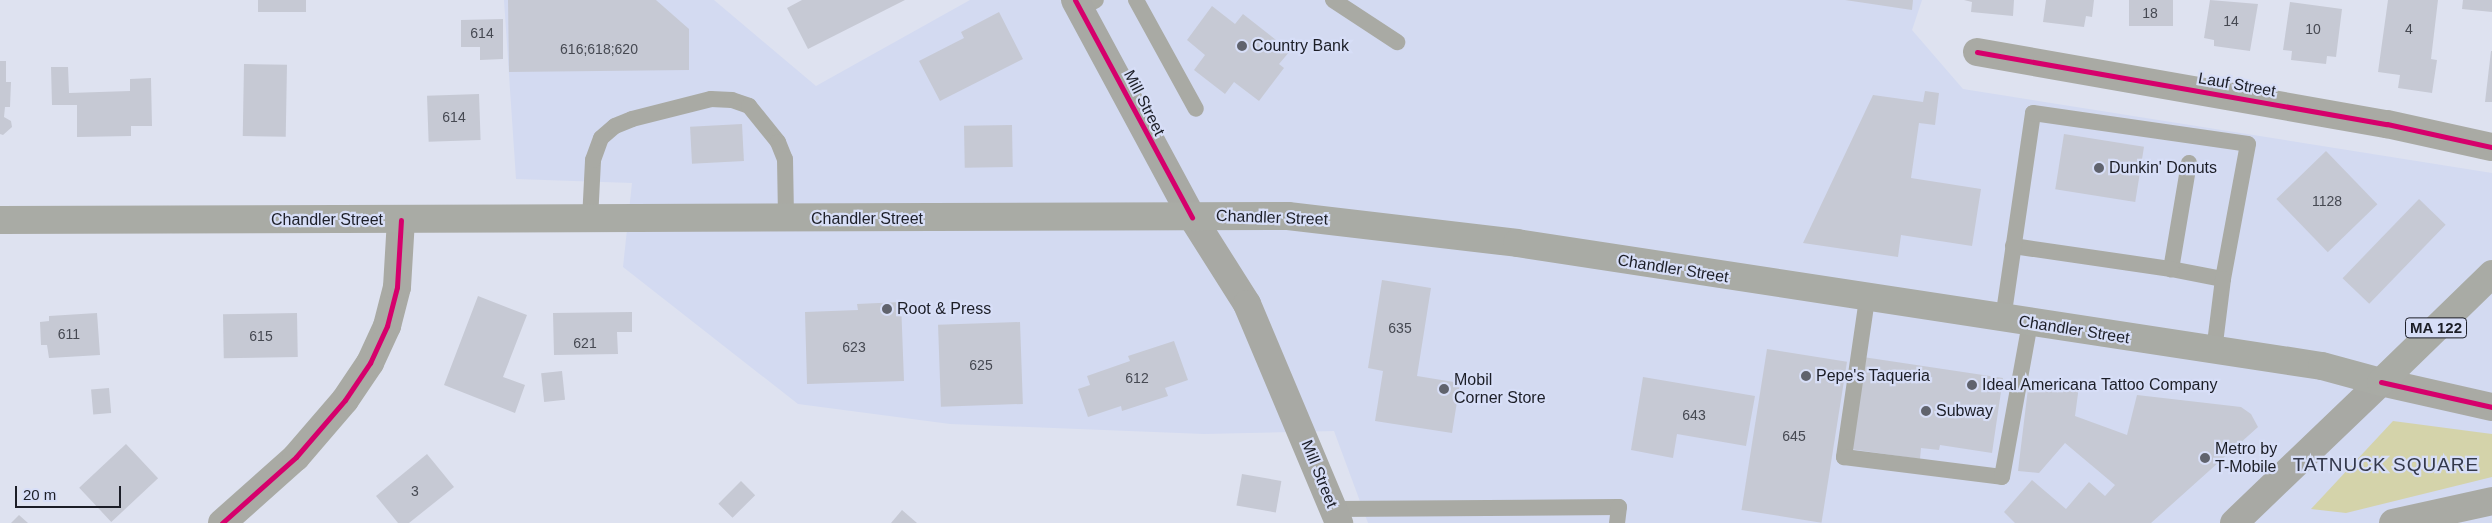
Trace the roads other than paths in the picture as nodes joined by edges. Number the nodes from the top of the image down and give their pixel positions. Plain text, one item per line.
1 (1136, 0) edge
2 (1333, 0) edge
3 (1084, 3) edge
4 (1397, 42) dead end
5 (1977, 52) dead end
6 (1196, 109) dead end
7 (2492, 148) edge
8 (2190, 163) dead end
9 (1192, 217) junction
10 (786, 219) junction
11 (0, 220) edge
12 (401, 220) junction
13 (590, 220) junction
14 (2013, 246) junction
15 (2171, 269) junction
16 (2492, 274) edge
17 (2223, 279) junction
18 (1867, 299) junction
19 (2003, 319) junction
20 (2030, 323) junction
21 (2214, 351) junction
22 (2381, 382) junction
23 (2492, 407) edge
24 (2492, 501) edge
25 (1336, 516) edge
26 (2435, 519) edge
27 (222, 523) edge
28 (1616, 523) edge
29 (2234, 523) edge
30 (2392, 523) edge

1 - 6 lane
2 - 4 lane
3 - 9 main road, Mill Street
5 - 7 street, Lauf Street
8 - 15 lane
9 - 10 main road, Chandler Street
9 - 18 main road, Chandler Street
9 - 25 main road, Mill Street
10 - 13 main road, Chandler Street
10 - 13 lane
11 - 12 main road, Chandler Street
12 - 13 main road, Chandler Street
12 - 27 street
14 - 15 lane
14 - 17 lane
14 - 19 lane
15 - 17 lane
16 - 22 main road, MA 122
17 - 21 lane
18 - 19 main road, Chandler Street
18 - 20 lane
19 - 20 main road, Chandler Street
20 - 21 main road, Chandler Street
21 - 22 main road, Chandler Street
22 - 23 street
22 - 29 main road
24 - 26 street
25 - 28 lane
26 - 30 street

